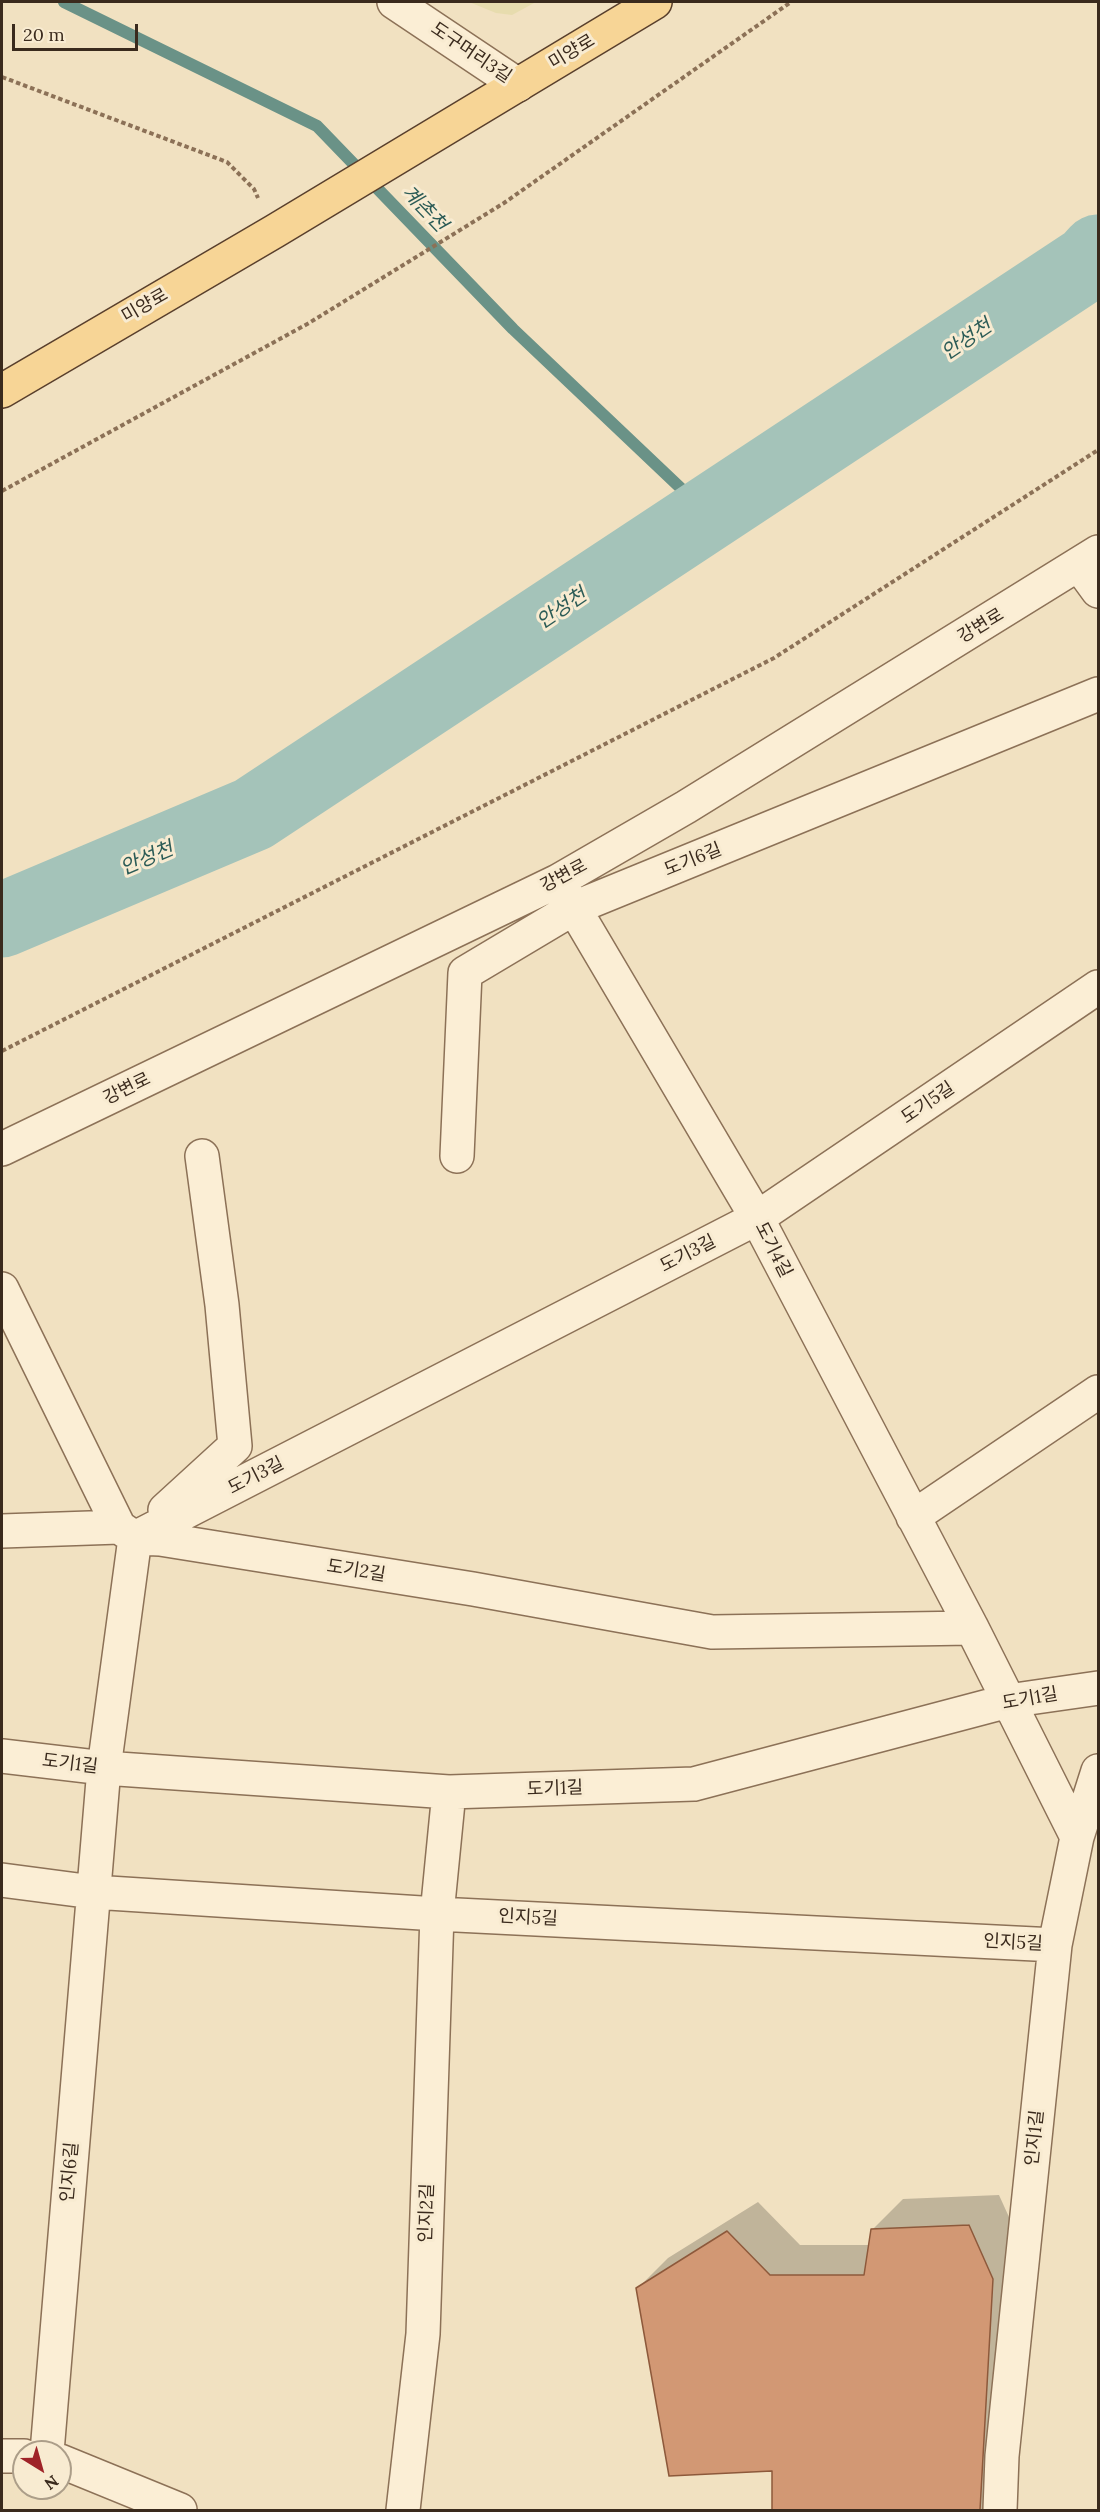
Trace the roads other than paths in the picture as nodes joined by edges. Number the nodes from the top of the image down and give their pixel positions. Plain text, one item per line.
1 (394, 2) edge
2 (655, 2) edge
3 (518, 85) junction
4 (2, 390) edge
5 (1089, 559) edge
6 (1098, 591) edge
7 (1098, 694) edge
8 (566, 894) junction
9 (1098, 987) edge
10 (2, 1149) edge
11 (202, 1156) dead end
12 (457, 1156) dead end
13 (757, 1218) junction
14 (2, 1289) edge
15 (1098, 1392) edge
16 (913, 1517) junction
17 (2, 1531) edge
18 (127, 1532) junction
19 (972, 1628) junction
20 (1098, 1688) edge
21 (1008, 1701) junction
22 (2, 1756) edge
23 (104, 1768) junction
24 (1098, 1771) edge
25 (448, 1792) junction
26 (1077, 1837) junction
27 (2, 1880) edge
28 (93, 1892) junction
29 (437, 1914) junction
30 (1055, 1945) junction
31 (47, 2440) edge
32 (72, 2466) edge
33 (180, 2511) edge
34 (403, 2511) edge
35 (1000, 2511) edge

1 - 3 street, 도구머리3길
2 - 3 main road, 미양로
3 - 4 main road, 미양로
5 - 6 street
5 - 8 street, 강변로
7 - 8 street, 도기6길
8 - 10 street, 강변로
8 - 12 street, 도기6길
8 - 13 street, 도기4길
9 - 13 street, 도기5길
11 - 18 street, 도기3길
13 - 16 street, 도기4길
13 - 18 street, 도기3길
14 - 18 street
15 - 16 street
16 - 19 street, 도기4길
17 - 18 street, 도기2길
18 - 19 street, 도기2길
18 - 23 street, 인지6길
19 - 21 street, 도기4길
20 - 21 street, 도기1길
21 - 25 street, 도기1길
21 - 26 street, 도기4길
22 - 23 street, 도기1길
23 - 25 street, 도기1길
23 - 28 street, 인지6길
24 - 26 street, 인지1길
25 - 29 street, 인지2길
26 - 30 street, 인지1길
27 - 28 street, 인지5길
28 - 29 street, 인지5길
28 - 31 street, 인지6길
29 - 30 street, 인지5길
29 - 34 street, 인지2길
30 - 35 street, 인지1길
32 - 33 street

